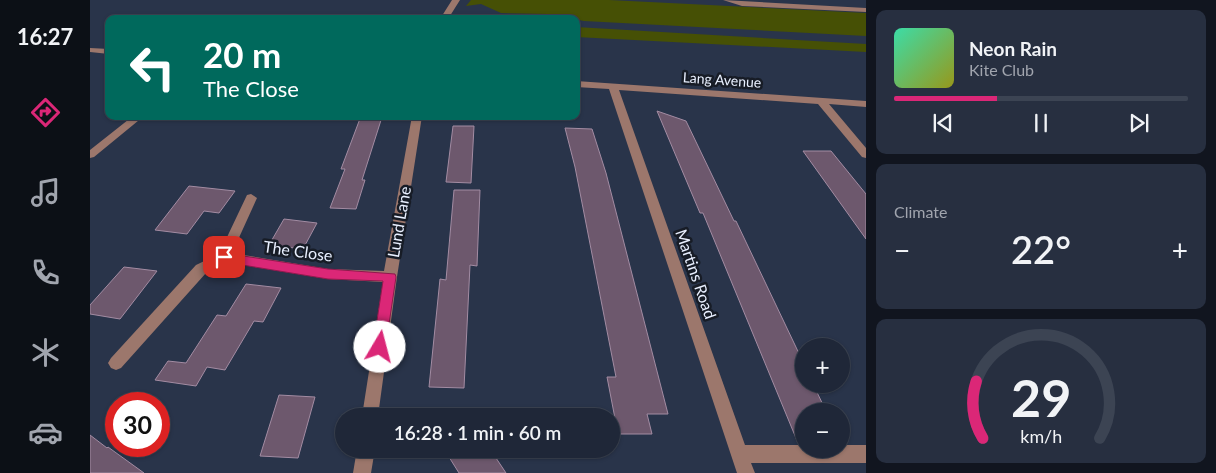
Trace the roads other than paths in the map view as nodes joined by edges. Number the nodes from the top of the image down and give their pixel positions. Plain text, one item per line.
1 (456, 0) edge
2 (727, 0) edge
3 (866, 10) edge
4 (447, 15) edge
5 (90, 50) edge
6 (105, 52) edge
7 (580, 84) edge
8 (613, 86) junction
9 (821, 101) junction
10 (866, 104) edge
11 (134, 120) edge
12 (416, 120) edge
13 (90, 155) edge
14 (866, 155) edge
15 (251, 198) dead end
16 (224, 257) junction
17 (390, 277) junction
18 (116, 363) dead end
19 (371, 408) edge
20 (739, 454) junction
21 (866, 454) edge
22 (364, 458) edge
23 (362, 473) edge
24 (746, 473) edge

1 - 4 street
2 - 3 street
5 - 6 street
7 - 8 street, Lang Avenue
8 - 9 street, Lang Avenue
8 - 20 street, Martins Road
9 - 10 street, Lang Avenue
9 - 14 street
11 - 13 street
12 - 17 street, Lund Lane
15 - 16 street
16 - 17 street, The Close
16 - 18 street
17 - 19 street, Lund Lane
20 - 21 street
20 - 24 street, Martins Road
22 - 23 street

